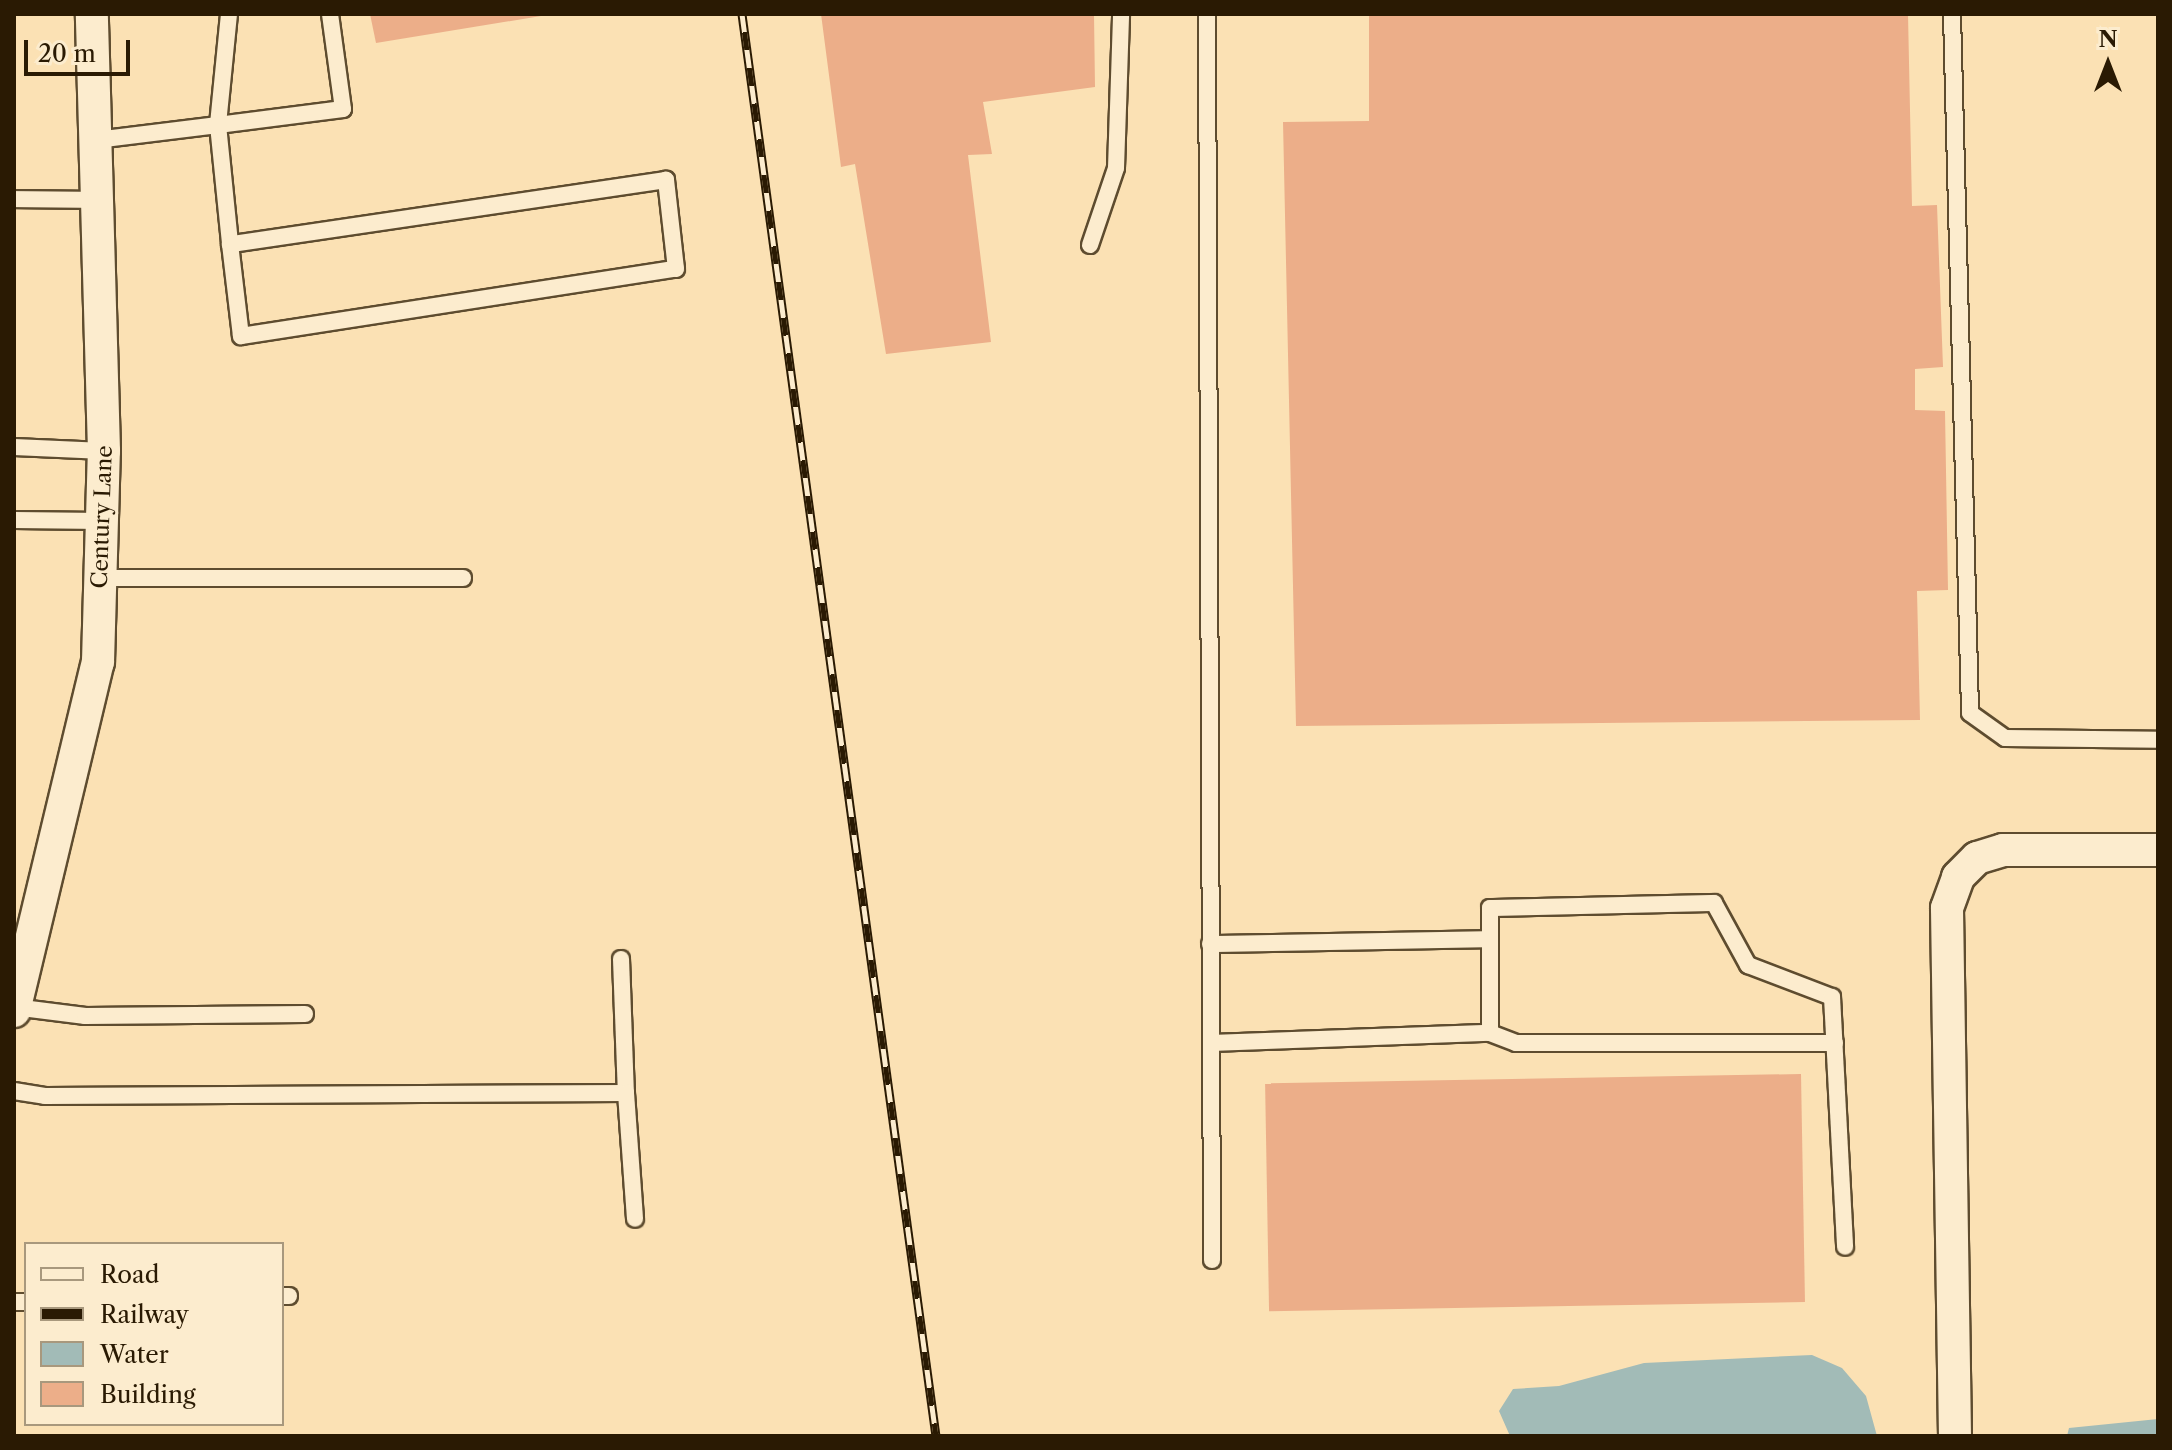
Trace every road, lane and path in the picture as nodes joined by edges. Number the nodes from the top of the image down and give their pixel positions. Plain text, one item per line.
1 (92, 14) edge
2 (229, 14) edge
3 (330, 14) edge
4 (1121, 14) edge
5 (1207, 14) edge
6 (1952, 14) edge
7 (218, 125) junction
8 (96, 140) junction
9 (14, 199) edge
10 (97, 200) junction
11 (230, 244) junction
12 (1090, 245) dead end
13 (14, 447) edge
14 (104, 451) junction
15 (14, 520) edge
16 (102, 521) junction
17 (100, 578) junction
18 (463, 578) dead end
19 (2158, 740) edge
20 (2158, 850) edge
21 (1490, 939) junction
22 (1210, 944) junction
23 (621, 959) dead end
24 (14, 1009) edge
25 (305, 1014) dead end
26 (1490, 1033) junction
27 (1211, 1043) junction
28 (1835, 1043) junction
29 (14, 1091) edge
30 (626, 1093) junction
31 (635, 1219) dead end
32 (1845, 1247) dead end
33 (1212, 1260) dead end
34 (1955, 1436) edge

1 - 8 street, Century Lane
2 - 7 lane
3 - 7 lane
4 - 12 lane
5 - 22 lane
6 - 19 lane
7 - 8 lane
7 - 11 lane
8 - 10 street, Century Lane
9 - 10 lane
10 - 14 street, Century Lane
11 - 11 lane
13 - 14 lane
14 - 16 street, Century Lane
15 - 16 lane
16 - 17 street, Century Lane
17 - 18 lane
17 - 24 street, Century Lane
20 - 34 street
21 - 22 lane
21 - 26 lane
21 - 28 lane
22 - 27 lane
23 - 30 lane
24 - 25 lane
26 - 27 lane
26 - 28 lane
27 - 33 lane
28 - 32 lane
29 - 30 lane
30 - 31 lane

